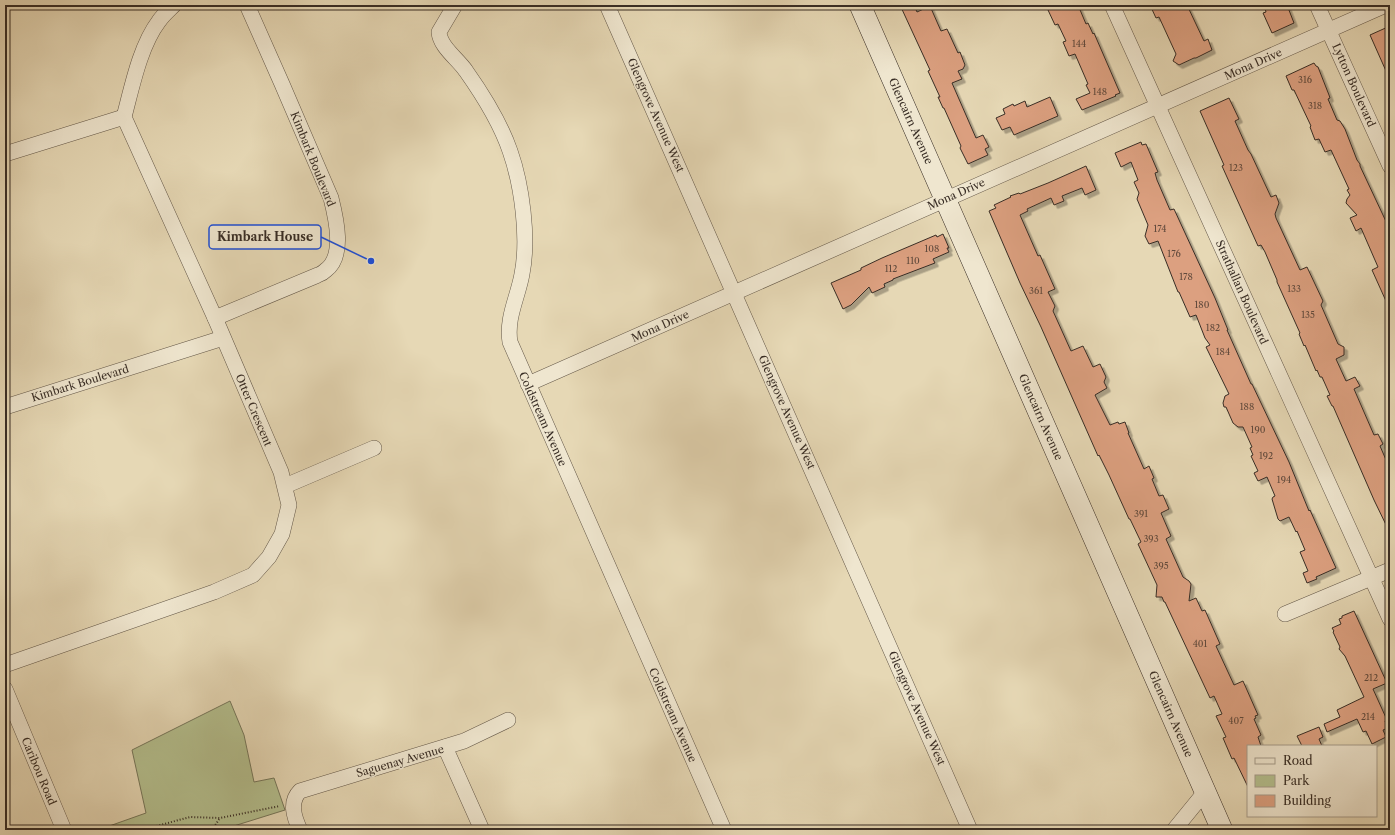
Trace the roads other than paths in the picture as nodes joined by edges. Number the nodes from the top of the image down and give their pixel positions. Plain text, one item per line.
1 (174, 5) edge
2 (247, 5) edge
3 (455, 5) edge
4 (607, 5) edge
5 (860, 5) edge
6 (1112, 5) edge
7 (1317, 5) edge
8 (1386, 5) edge
9 (1329, 31) junction
10 (1158, 106) junction
11 (124, 117) junction
12 (5, 154) edge
13 (1390, 166) edge
14 (945, 199) junction
15 (734, 293) junction
16 (215, 318) junction
17 (224, 338) junction
18 (528, 384) junction
19 (5, 407) edge
20 (374, 448) dead end
21 (285, 486) junction
22 (1390, 570) edge
23 (1372, 578) junction
24 (1284, 614) dead end
25 (1390, 619) edge
26 (5, 665) edge
27 (5, 689) edge
28 (508, 720) dead end
29 (445, 747) junction
30 (1206, 792) junction
31 (968, 824) edge
32 (64, 830) edge
33 (300, 830) edge
34 (482, 830) edge
35 (724, 830) edge
36 (1174, 830) edge
37 (1222, 830) edge

1 - 11 street
2 - 16 street, Kimbark Boulevard
3 - 18 street, Coldstream Avenue
4 - 15 street, Glengrove Avenue West
5 - 14 street, Glencairn Avenue
6 - 10 street, Strathallan Boulevard
7 - 9 street, Lytton Boulevard
8 - 9 street, Mona Drive
9 - 10 street, Mona Drive
9 - 13 street, Lytton Boulevard
10 - 14 street, Mona Drive
10 - 23 street, Strathallan Boulevard
11 - 12 street
11 - 16 street, Otter Crescent
14 - 15 street, Mona Drive
14 - 30 street, Glencairn Avenue
15 - 18 street, Mona Drive
15 - 31 street, Glengrove Avenue West
16 - 17 street, Otter Crescent
17 - 19 street, Kimbark Boulevard
17 - 21 street, Otter Crescent
18 - 35 street, Coldstream Avenue
20 - 21 street
21 - 26 street, Otter Crescent
22 - 23 street
23 - 24 street
23 - 25 street, Strathallan Boulevard
27 - 32 street, Caribou Road
28 - 29 street, Saguenay Avenue
29 - 33 street, Saguenay Avenue
29 - 34 street
30 - 36 street
30 - 37 street, Glencairn Avenue

